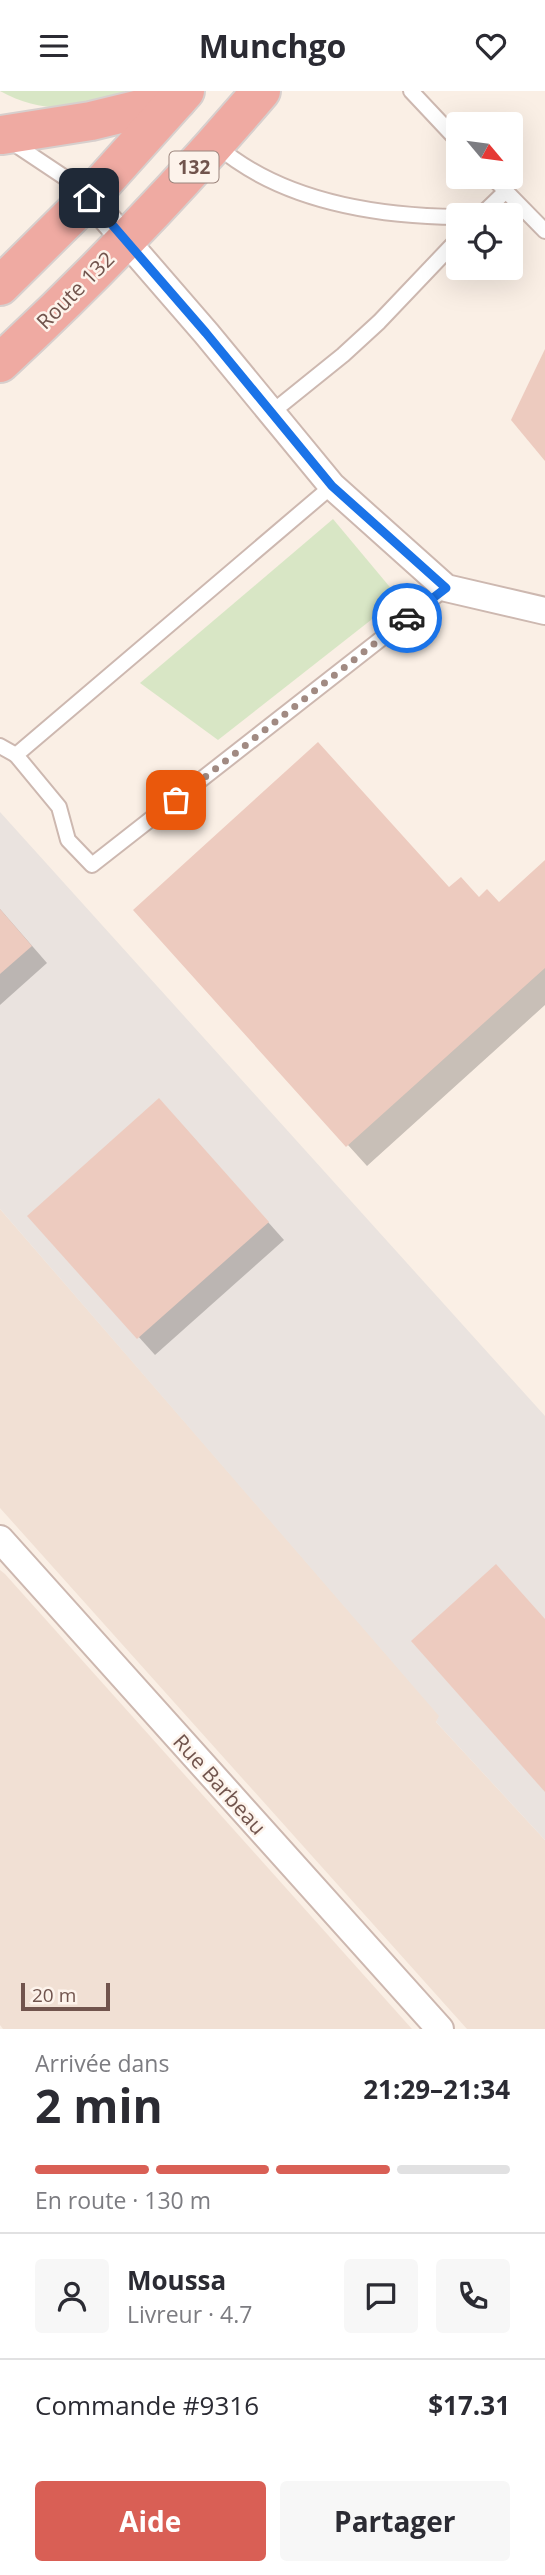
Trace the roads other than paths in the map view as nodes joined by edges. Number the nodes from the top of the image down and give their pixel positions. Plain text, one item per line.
1 (261, 91) edge
2 (411, 91) edge
3 (181, 96) edge
4 (446, 128) edge
5 (1, 135) edge
6 (215, 144) junction
7 (506, 191) joint
8 (89, 198) junction
9 (494, 203) edge
10 (446, 217) edge
11 (545, 231) edge
12 (125, 240) junction
13 (446, 252) edge
14 (0, 286) edge
15 (0, 363) edge
16 (271, 413) junction
17 (332, 486) junction
18 (446, 588) junction
19 (545, 611) edge
20 (0, 746) edge
21 (16, 755) junction
22 (0, 1539) edge
23 (440, 2029) edge

1 - 6 highway, Route 132 / 132
2 - 4 lane
3 - 5 highway
3 - 8 highway, 132
5 - 8 lane
6 - 10 lane
6 - 12 highway, Route 132 / 132
7 - 9 lane
7 - 11 lane
8 - 12 street
8 - 14 highway, 132
12 - 15 highway, Route 132 / 132
12 - 16 street
13 - 16 lane
16 - 17 street
17 - 18 street
17 - 21 lane
18 - 19 street
18 - 21 lane
20 - 21 lane
22 - 23 street, Rue Barbeau

